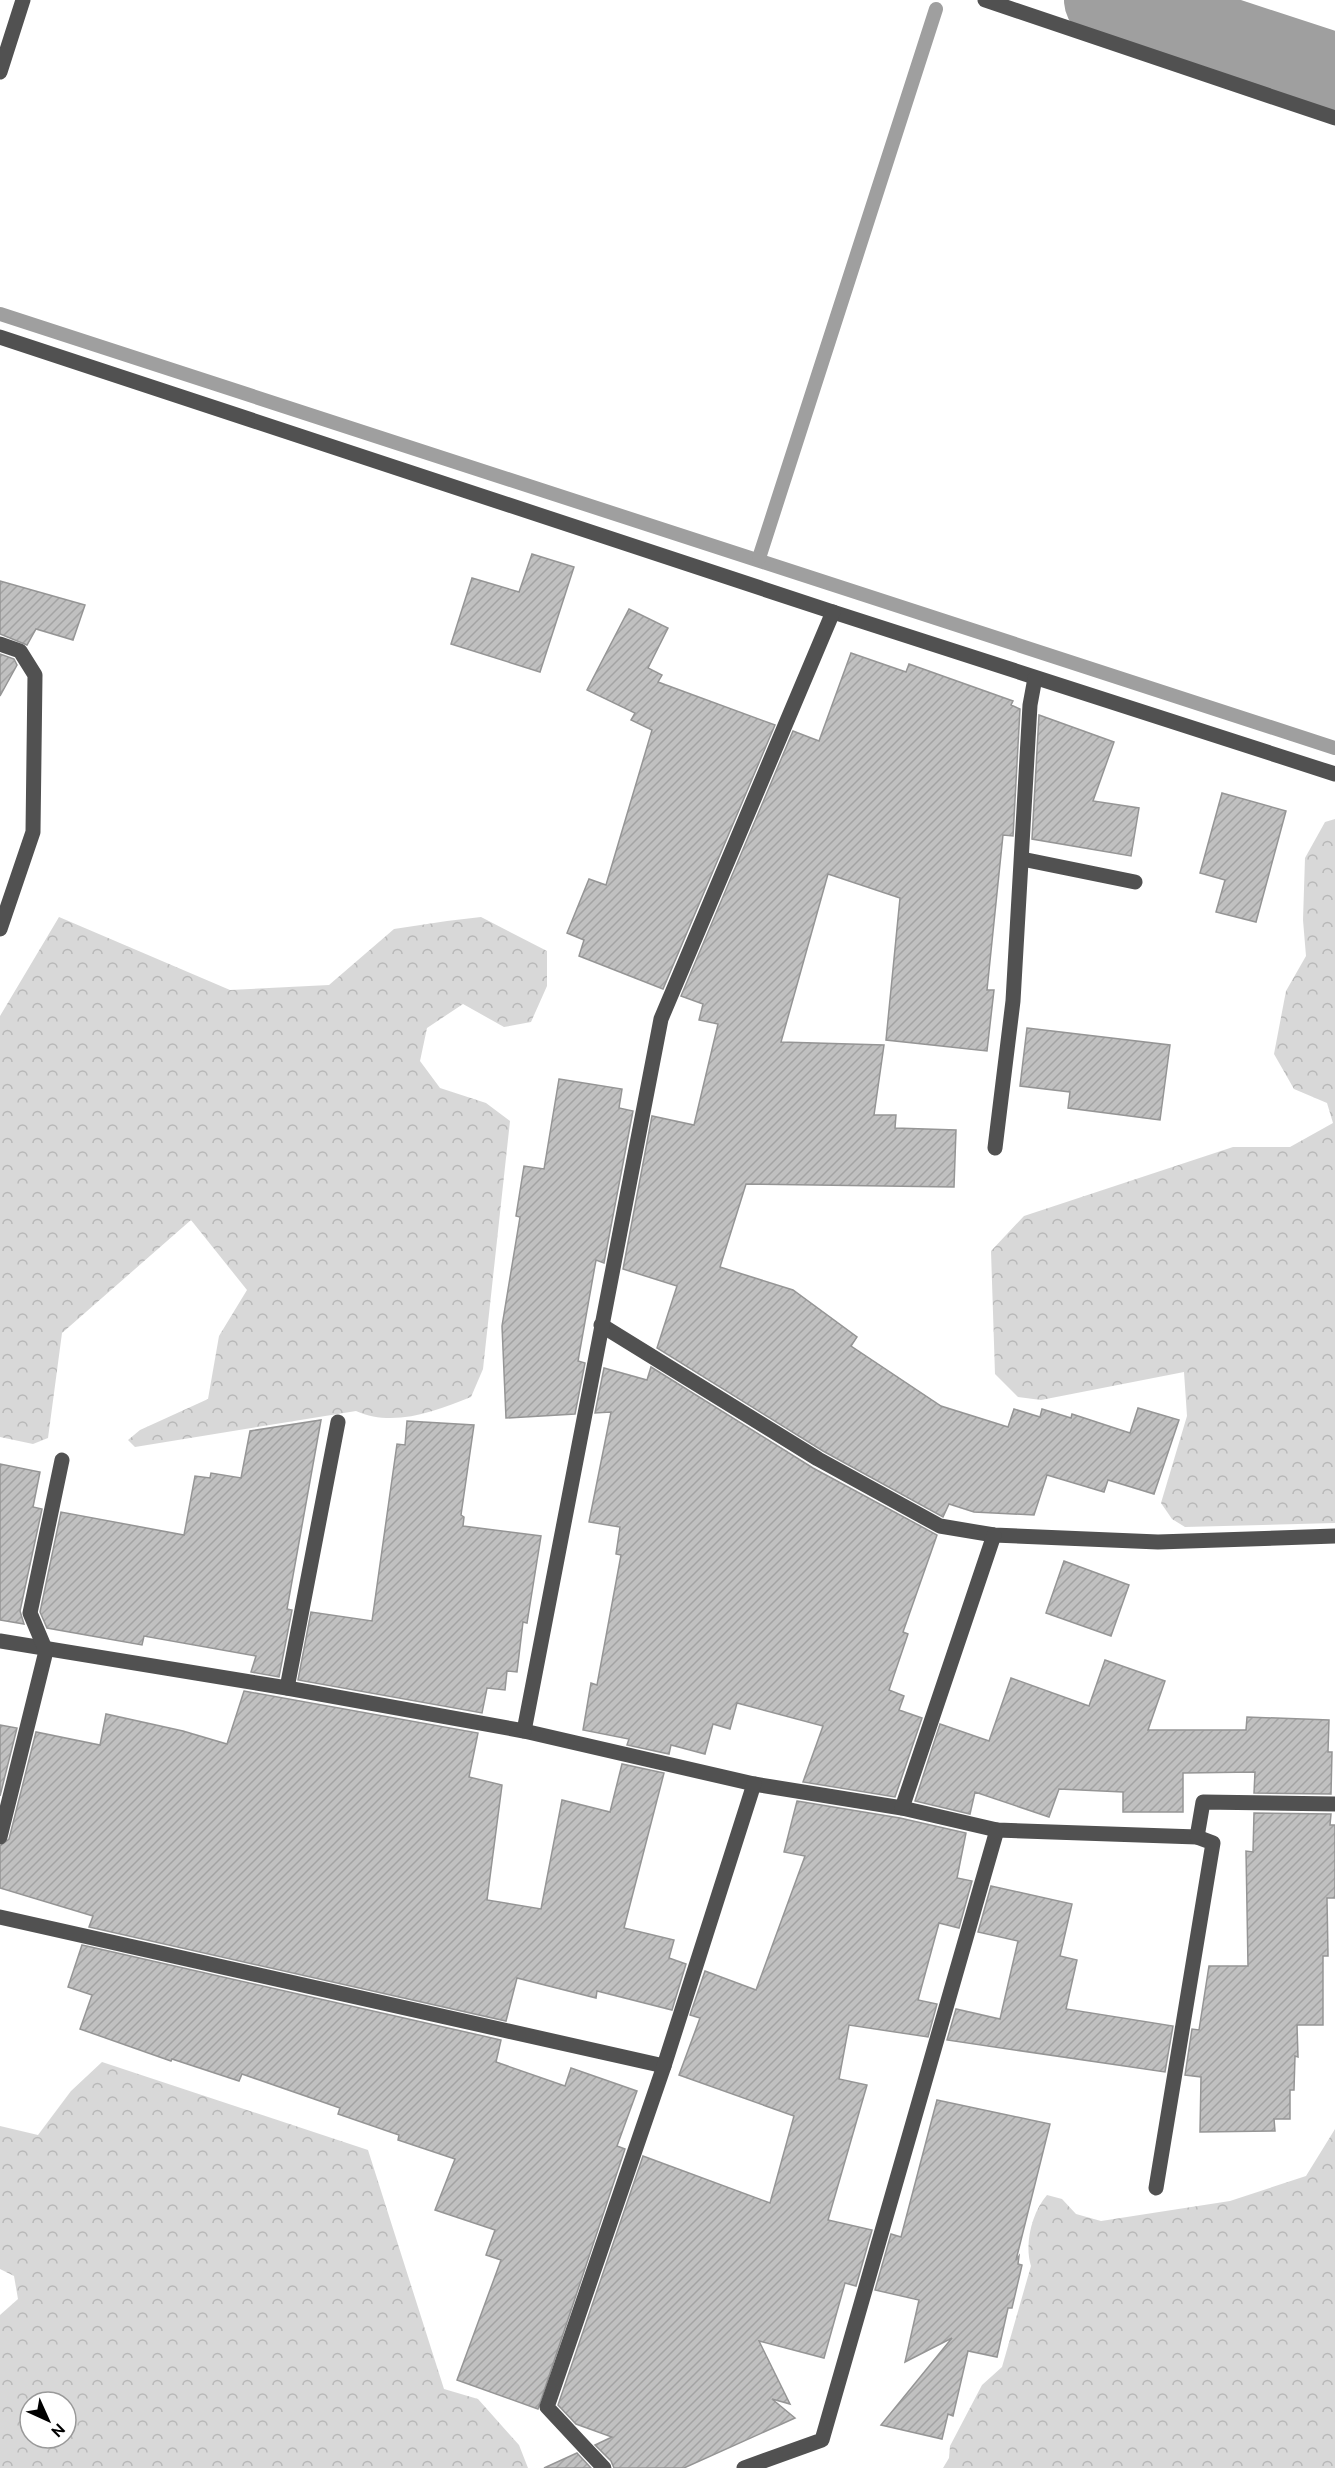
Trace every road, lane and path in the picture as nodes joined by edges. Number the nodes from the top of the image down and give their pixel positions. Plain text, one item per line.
1 (23, 0) edge
2 (985, 0) edge
3 (0, 72) edge
4 (1335, 118) edge
5 (0, 337) edge
6 (833, 612) junction
7 (0, 644) edge
8 (1035, 678) junction
9 (1335, 774) edge
10 (1022, 860) junction
11 (1135, 882) dead end
12 (0, 929) edge
13 (995, 1148) dead end
14 (601, 1325) junction
15 (338, 1422) dead end
16 (62, 1460) dead end
17 (994, 1535) junction
18 (1335, 1536) edge
19 (0, 1641) edge
20 (46, 1651) junction
21 (286, 1688) junction
22 (525, 1731) junction
23 (754, 1784) junction
24 (1335, 1804) edge
25 (902, 1808) junction
26 (997, 1830) junction
27 (0, 1837) edge
28 (1197, 1837) junction
29 (0, 1917) edge
30 (664, 2066) junction
31 (1156, 2188) dead end
32 (604, 2468) edge
33 (744, 2468) edge

1 - 3 street
2 - 4 street
5 - 6 street
6 - 8 street
6 - 14 street
7 - 12 street
8 - 9 street
8 - 10 street
10 - 11 street
10 - 13 street
14 - 17 street
14 - 22 street
15 - 21 street
16 - 20 street
17 - 18 street
17 - 25 street
19 - 20 street
20 - 21 street
20 - 27 street
21 - 22 street
22 - 23 street
23 - 25 street
23 - 30 street
24 - 28 street
25 - 26 street
26 - 28 street
26 - 33 street
28 - 31 street
29 - 30 street
30 - 32 street

